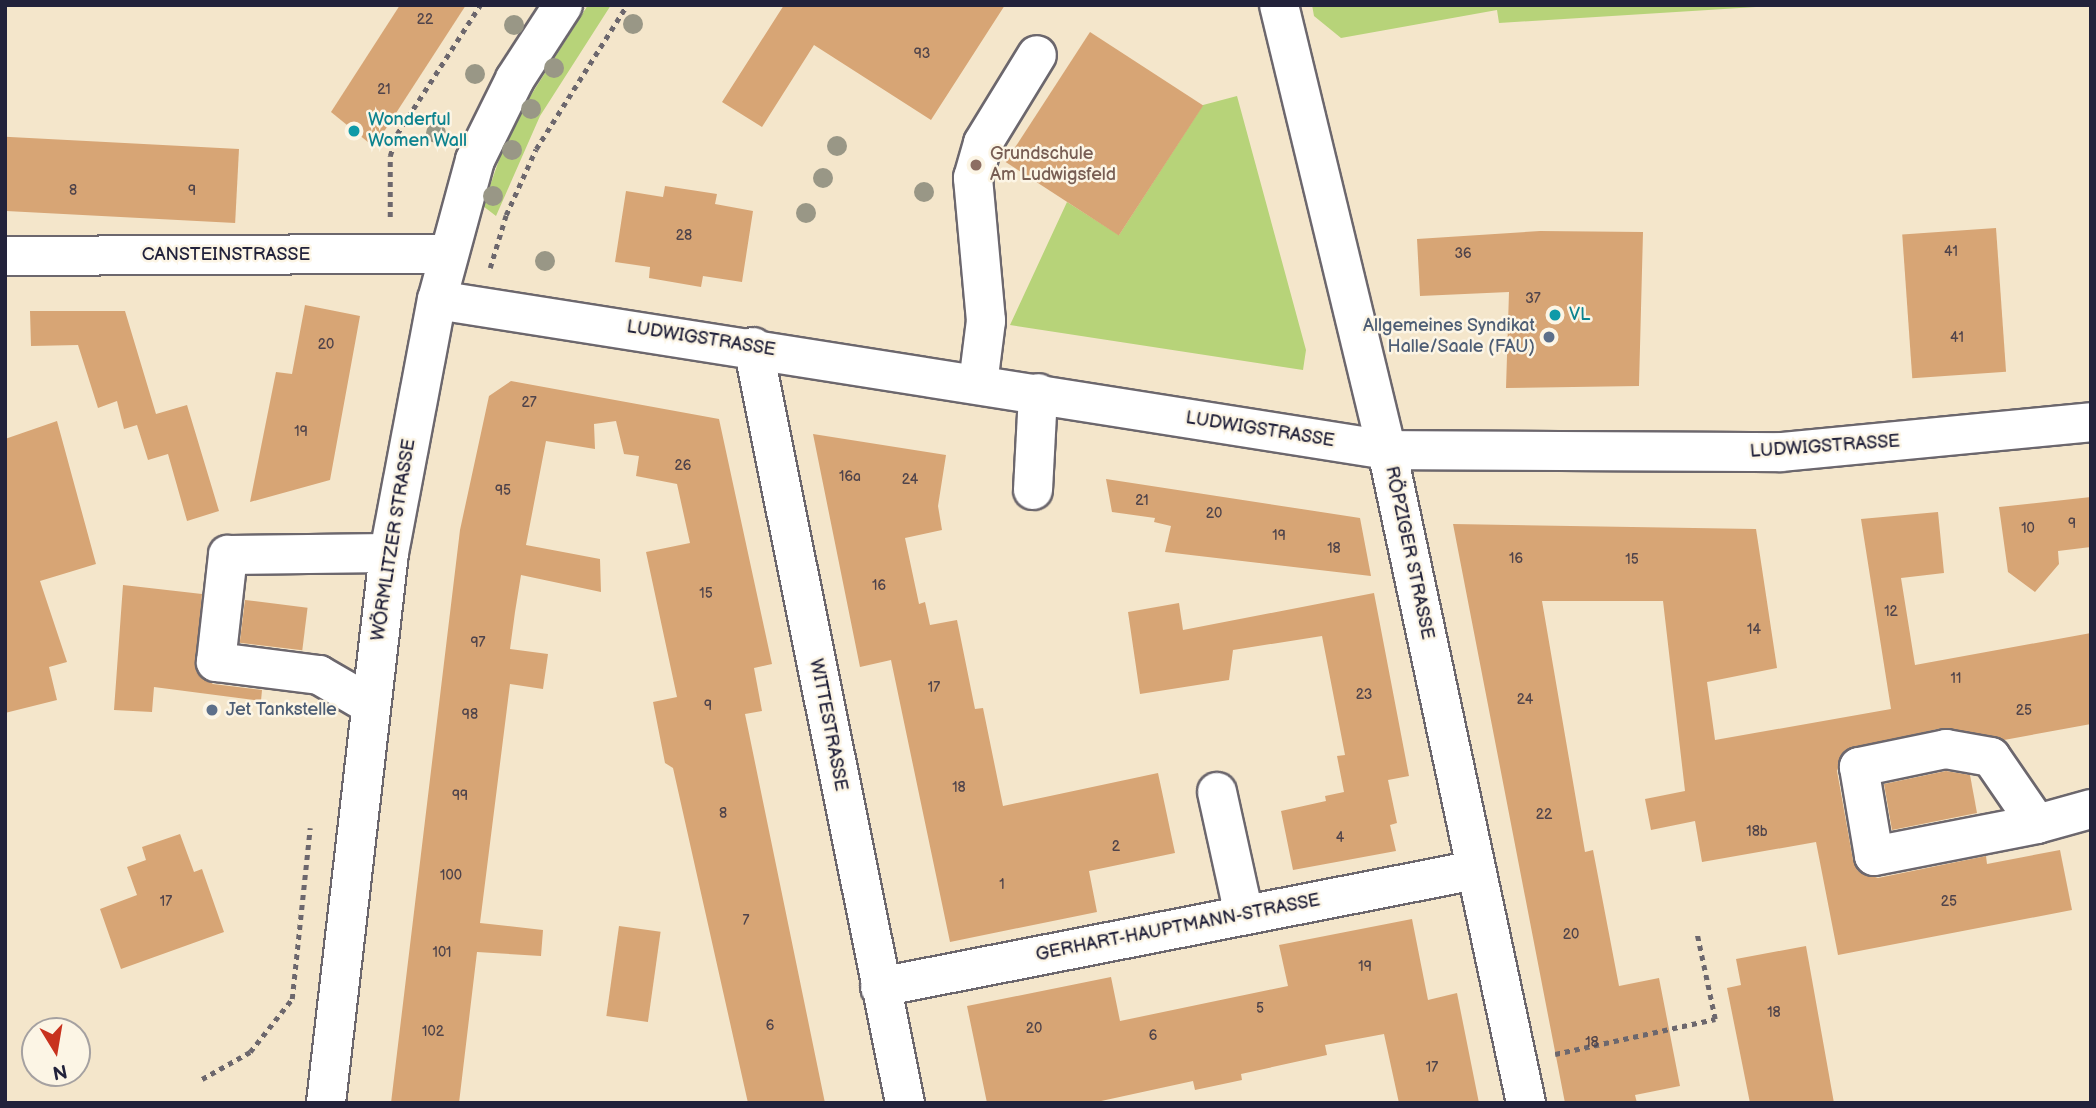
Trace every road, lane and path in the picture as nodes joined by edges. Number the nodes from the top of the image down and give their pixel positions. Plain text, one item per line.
1 (480, 5) edge
2 (563, 5) edge
3 (627, 5) edge
4 (1279, 5) edge
5 (1037, 55) dead end
6 (390, 253) junction
7 (447, 254) junction
8 (5, 256) edge
9 (437, 300) junction
10 (479, 306) junction
11 (752, 346) junction
12 (978, 384) junction
13 (1038, 393) junction
14 (2091, 422) edge
15 (1387, 450) junction
16 (1033, 490) dead end
17 (389, 553) junction
18 (369, 704) junction
19 (1217, 792) dead end
20 (2091, 809) edge
21 (2037, 824) dead end
22 (310, 828) dead end
23 (1475, 870) junction
24 (1244, 915) junction
25 (1697, 934) dead end
26 (880, 987) junction
27 (1518, 1061) junction
28 (202, 1079) dead end
29 (326, 1103) edge
30 (905, 1103) edge
31 (1526, 1103) edge

1 - 6 path
2 - 7 street, WÖRMLITZER STRASSE
3 - 10 path
4 - 15 street, RÖPZIGER STRASSE
5 - 12 street
6 - 7 street, CANSTEINSTRASSE
6 - 8 street, CANSTEINSTRASSE
7 - 9 street, WÖRMLITZER STRASSE
9 - 10 street, LUDWIGSTRASSE
9 - 17 street, WÖRMLITZER STRASSE
10 - 11 street, LUDWIGSTRASSE
11 - 12 street, LUDWIGSTRASSE
11 - 26 street, WITTESTRASSE
12 - 13 street, LUDWIGSTRASSE
13 - 15 street, LUDWIGSTRASSE
13 - 16 street
14 - 15 street, LUDWIGSTRASSE
15 - 23 street, RÖPZIGER STRASSE
17 - 18 street, WÖRMLITZER STRASSE
17 - 18 street
18 - 29 street, WÖRMLITZER STRASSE
19 - 24 street
20 - 21 street
22 - 28 path
23 - 24 street, GERHART-HAUPTMANN-STRASSE
23 - 27 street, RÖPZIGER STRASSE
24 - 26 street, GERHART-HAUPTMANN-STRASSE
25 - 27 path
26 - 30 street, WITTESTRASSE
27 - 31 street, RÖPZIGER STRASSE

